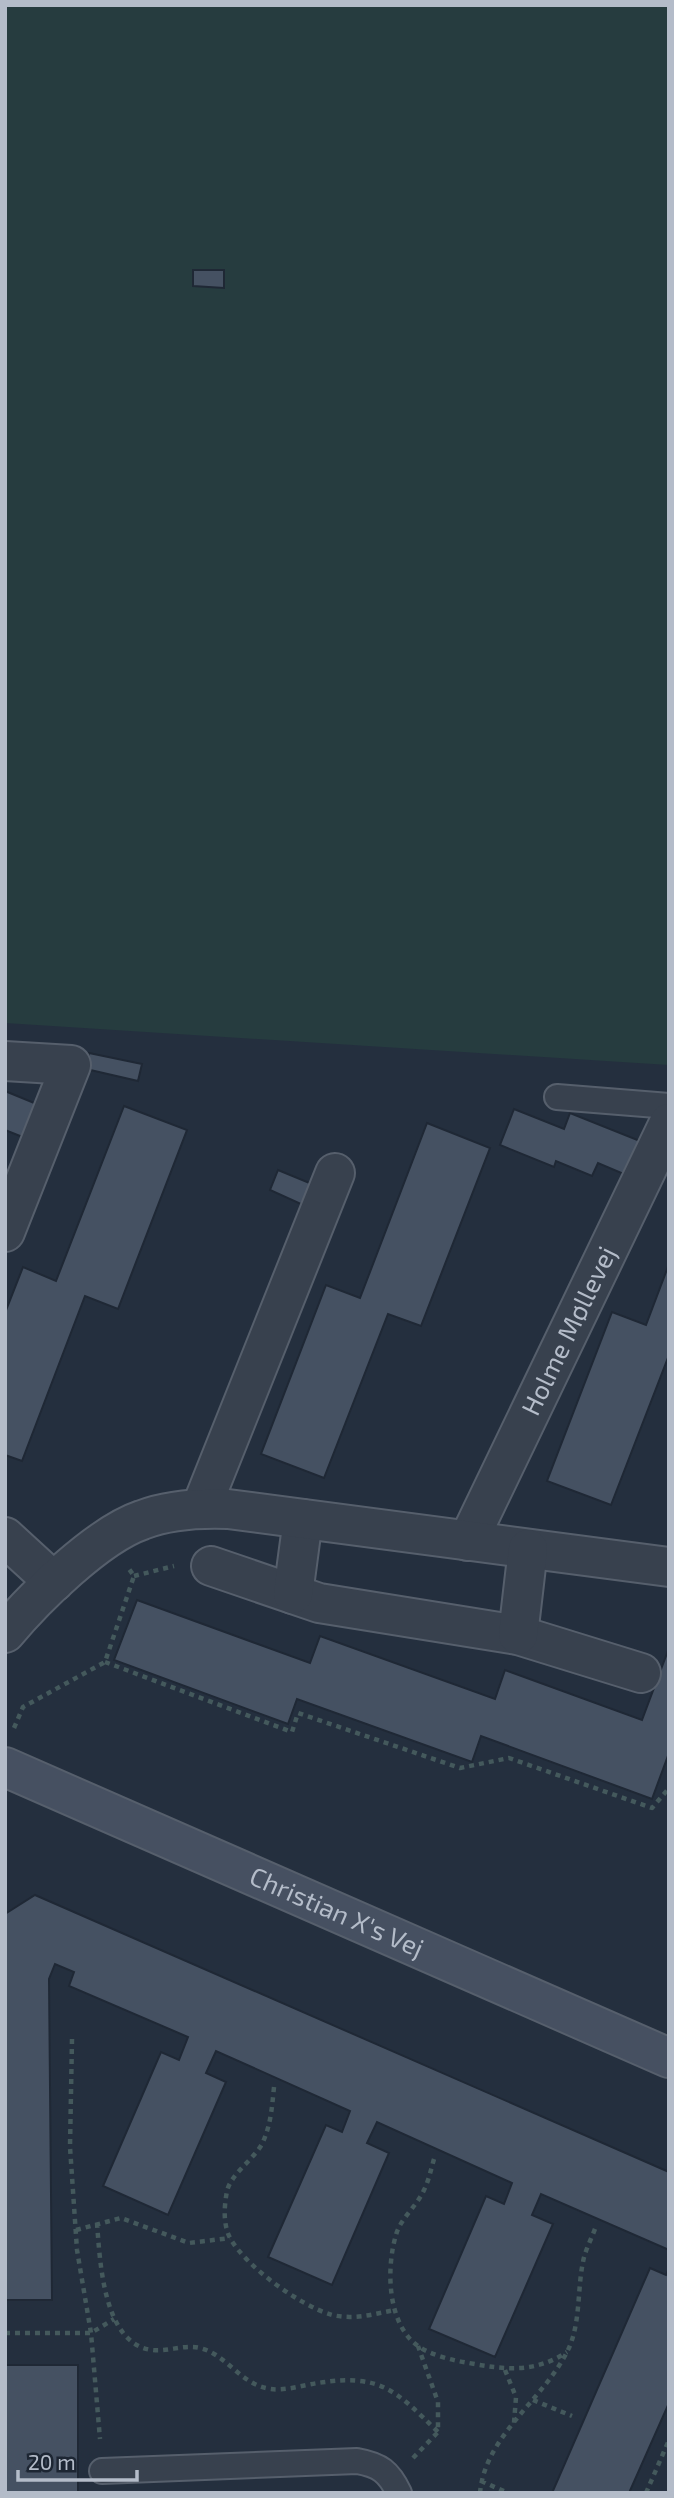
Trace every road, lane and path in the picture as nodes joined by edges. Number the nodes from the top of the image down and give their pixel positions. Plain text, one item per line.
1 (5, 1062) edge
2 (557, 1097) dead end
3 (669, 1106) edge
4 (669, 1123) edge
5 (335, 1174) dead end
6 (5, 1232) edge
7 (201, 1508) junction
8 (303, 1519) junction
9 (5, 1537) edge
10 (109, 1538) junction
11 (468, 1541) junction
12 (528, 1549) junction
13 (211, 1566) dead end
14 (669, 1567) edge
15 (54, 1582) junction
16 (293, 1594) junction
17 (5, 1633) edge
18 (517, 1635) junction
19 (105, 1662) junction
20 (641, 1674) dead end
21 (8, 1752) edge
22 (669, 1788) edge
23 (72, 2039) dead end
24 (669, 2058) edge
25 (274, 2087) dead end
26 (435, 2159) dead end
27 (97, 2223) junction
28 (596, 2226) dead end
29 (76, 2230) junction
30 (230, 2238) junction
31 (395, 2310) junction
32 (114, 2319) junction
33 (5, 2333) edge
34 (91, 2333) junction
35 (418, 2346) junction
36 (567, 2352) junction
37 (505, 2370) junction
38 (533, 2400) junction
39 (572, 2416) dead end
40 (514, 2424) junction
41 (669, 2440) edge
42 (102, 2471) joint
43 (481, 2481) junction
44 (399, 2493) edge
45 (480, 2493) edge
46 (508, 2493) edge
47 (646, 2493) edge

1 - 6 street
2 - 3 lane
4 - 11 street, Holme Møllevej
5 - 7 street
7 - 8 street
7 - 10 street
8 - 11 street
8 - 16 street
9 - 15 street
10 - 15 street
10 - 19 path
11 - 12 street
12 - 14 street
12 - 18 street
13 - 16 street
15 - 17 street
16 - 18 street
18 - 20 street
19 - 21 path
19 - 22 path
21 - 24 street, Christian X's Vej
23 - 29 path
25 - 30 path
26 - 31 path
27 - 29 path
27 - 30 path
27 - 32 path
28 - 36 path
29 - 34 path
30 - 31 path
31 - 35 path
32 - 34 path
32 - 35 path
33 - 34 path
34 - 42 path
35 - 37 path
36 - 37 path
36 - 38 path
37 - 40 path
38 - 39 path
38 - 40 path
40 - 43 path
41 - 47 path
42 - 44 lane
43 - 45 path
43 - 46 path

